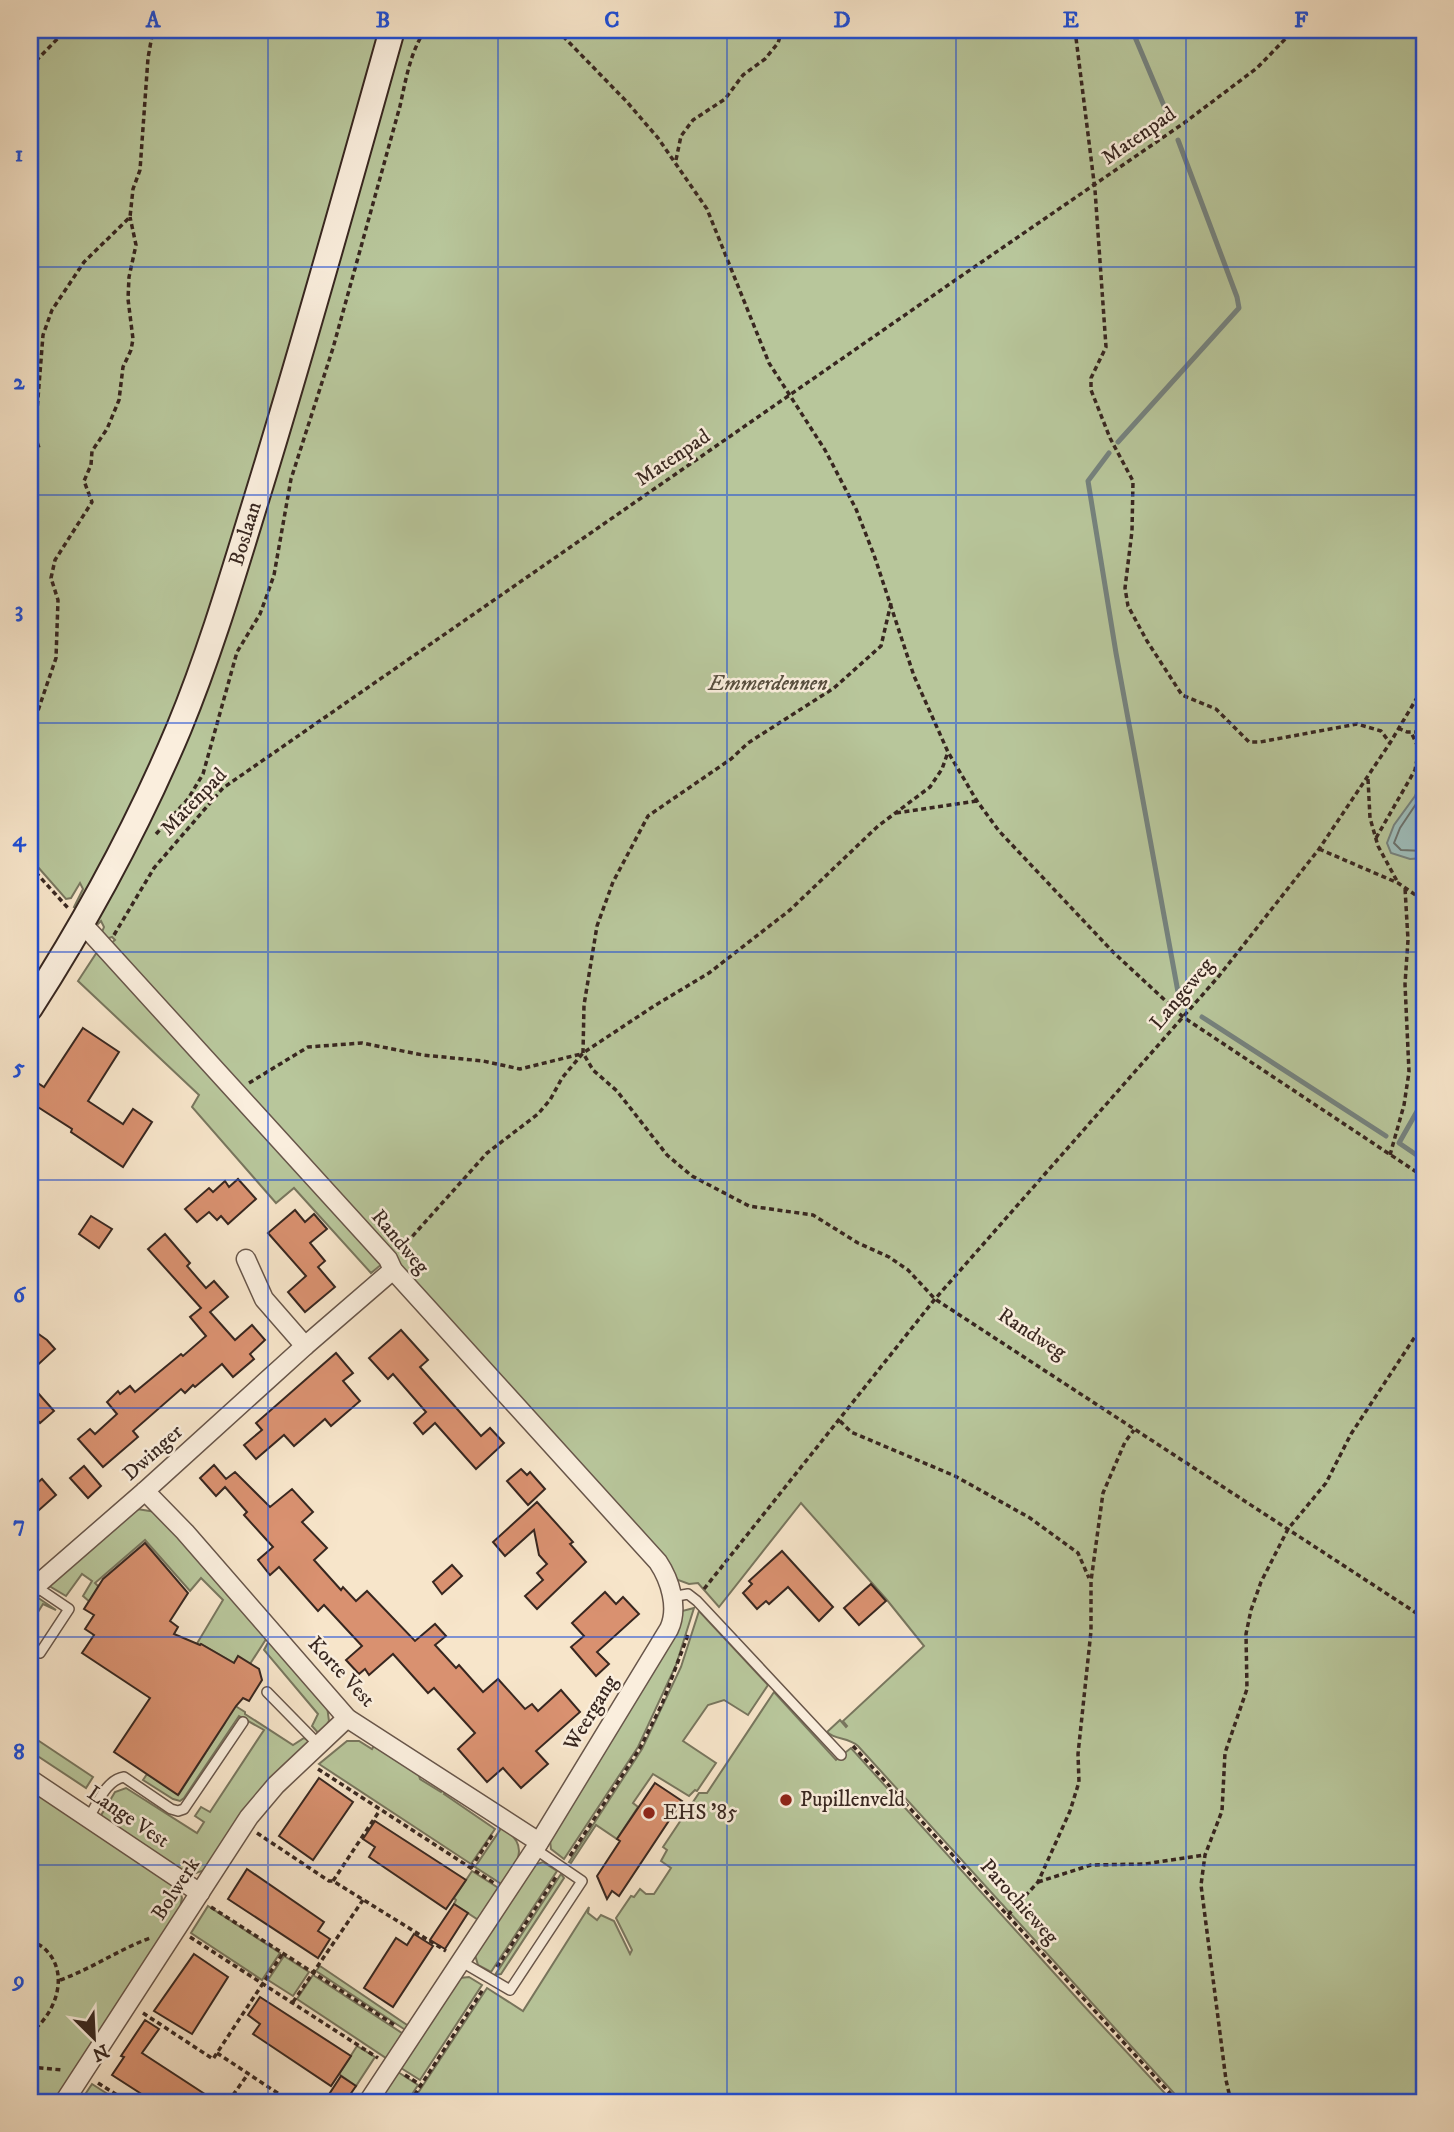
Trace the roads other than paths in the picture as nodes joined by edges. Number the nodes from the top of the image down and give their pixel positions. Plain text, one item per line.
1 (392, 30) edge
2 (74, 911) junction
3 (30, 1008) edge
4 (246, 1259) dead end
5 (390, 1265) junction
6 (305, 1346) junction
7 (145, 1491) junction
8 (32, 1589) edge
9 (671, 1597) junction
10 (40, 1653) dead end
11 (267, 1692) dead end
12 (347, 1718) junction
13 (243, 1722) dead end
14 (319, 1745) junction
15 (841, 1755) dead end
16 (30, 1779) edge
17 (89, 1817) junction
18 (537, 1846) junction
19 (199, 1896) junction
20 (462, 1962) junction
21 (64, 2102) edge
22 (368, 2102) edge

1 - 2 main road, Boslaan
2 - 3 main road, Boslaan
2 - 5 street, Randweg
4 - 6 street
5 - 6 street, Dwinger
5 - 9 street, Randweg
6 - 7 street, Dwinger
7 - 8 street, Dwinger
7 - 12 street, Korte Vest
8 - 10 lane
9 - 15 lane
9 - 18 street, Weergang
11 - 14 lane
12 - 14 street, Bolwerk
12 - 18 street, Korte Vest
13 - 17 lane
14 - 19 street, Bolwerk
16 - 17 street, Lange Vest
17 - 19 street, Lange Vest
18 - 20 street, Weergang
18 - 20 lane
19 - 21 street, Bolwerk
20 - 22 street, Weergang

